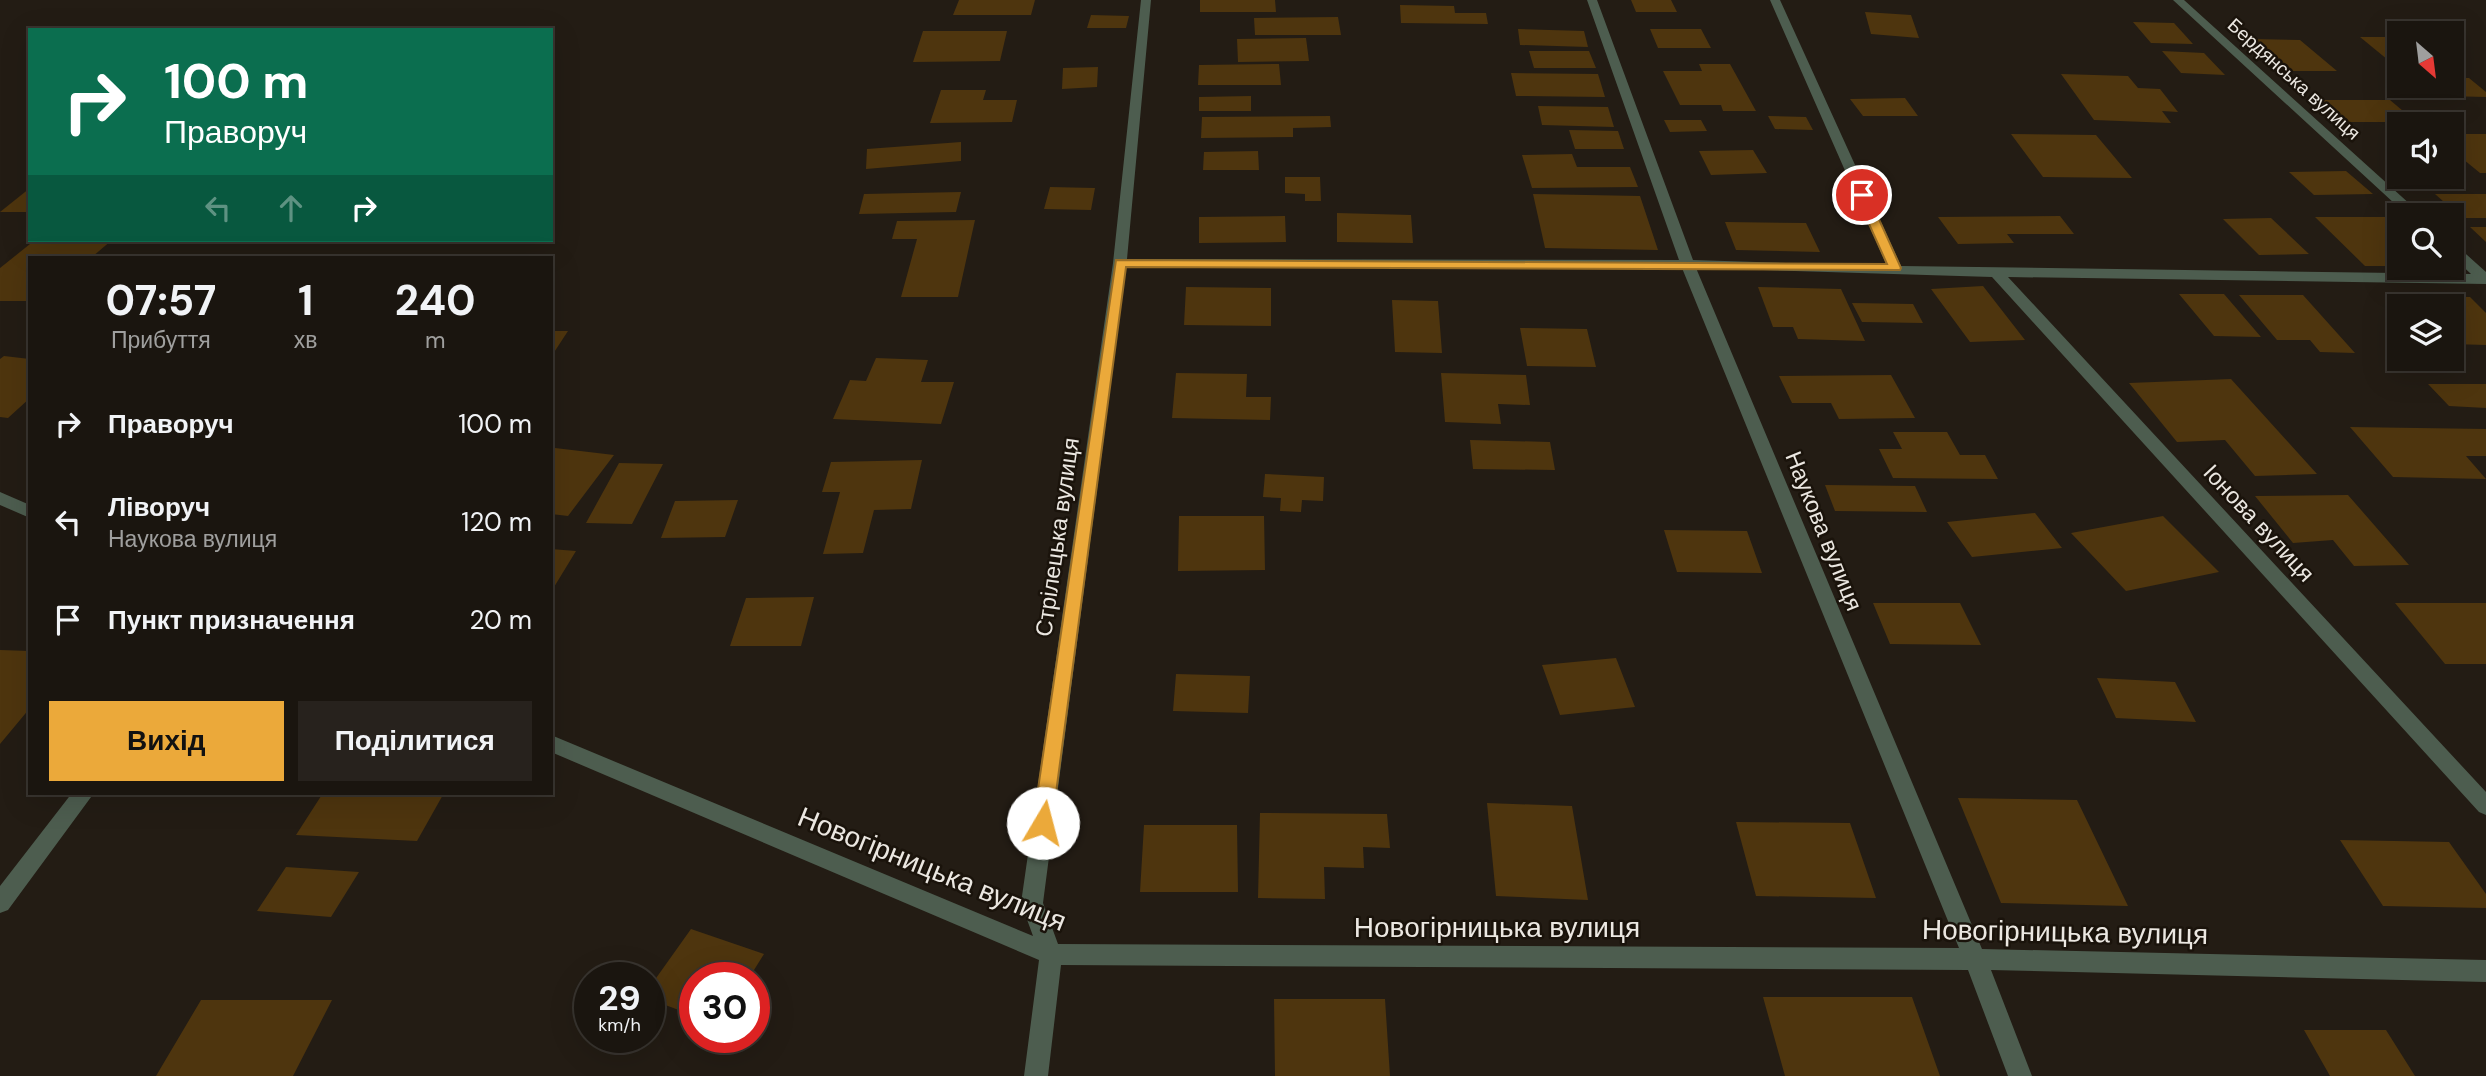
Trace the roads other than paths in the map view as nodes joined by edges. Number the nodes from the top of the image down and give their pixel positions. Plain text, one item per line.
1 (1146, 0) edge
2 (1592, 0) edge
3 (1775, 0) edge
4 (2178, 0) edge
5 (2402, 203) edge
6 (2464, 260) edge
7 (1120, 263) junction
8 (1687, 264) junction
9 (1895, 268) junction
10 (1996, 272) junction
11 (2485, 279) edge
12 (0, 498) edge
13 (28, 511) edge
14 (553, 744) edge
15 (81, 795) edge
16 (2486, 806) edge
17 (0, 903) edge
18 (1051, 954) junction
19 (1975, 959) junction
20 (2486, 971) edge
21 (1037, 1076) edge
22 (2020, 1076) edge

1 - 7 street, Стрілецька вулиця
2 - 8 street, Наукова вулиця
3 - 9 street
4 - 5 street, Бердянська вулиця
6 - 11 street
7 - 8 street
7 - 18 street, Стрілецька вулиця
8 - 9 street
8 - 19 street, Наукова вулиця
9 - 10 street
10 - 11 street
10 - 16 street, Іонова вулиця
12 - 13 street
14 - 18 street, Новогірницька вулиця
15 - 17 street
18 - 19 street, Новогірницька вулиця
18 - 21 street, Стрілецька вулиця
19 - 20 street, Новогірницька вулиця
19 - 22 street, Наукова вулиця

